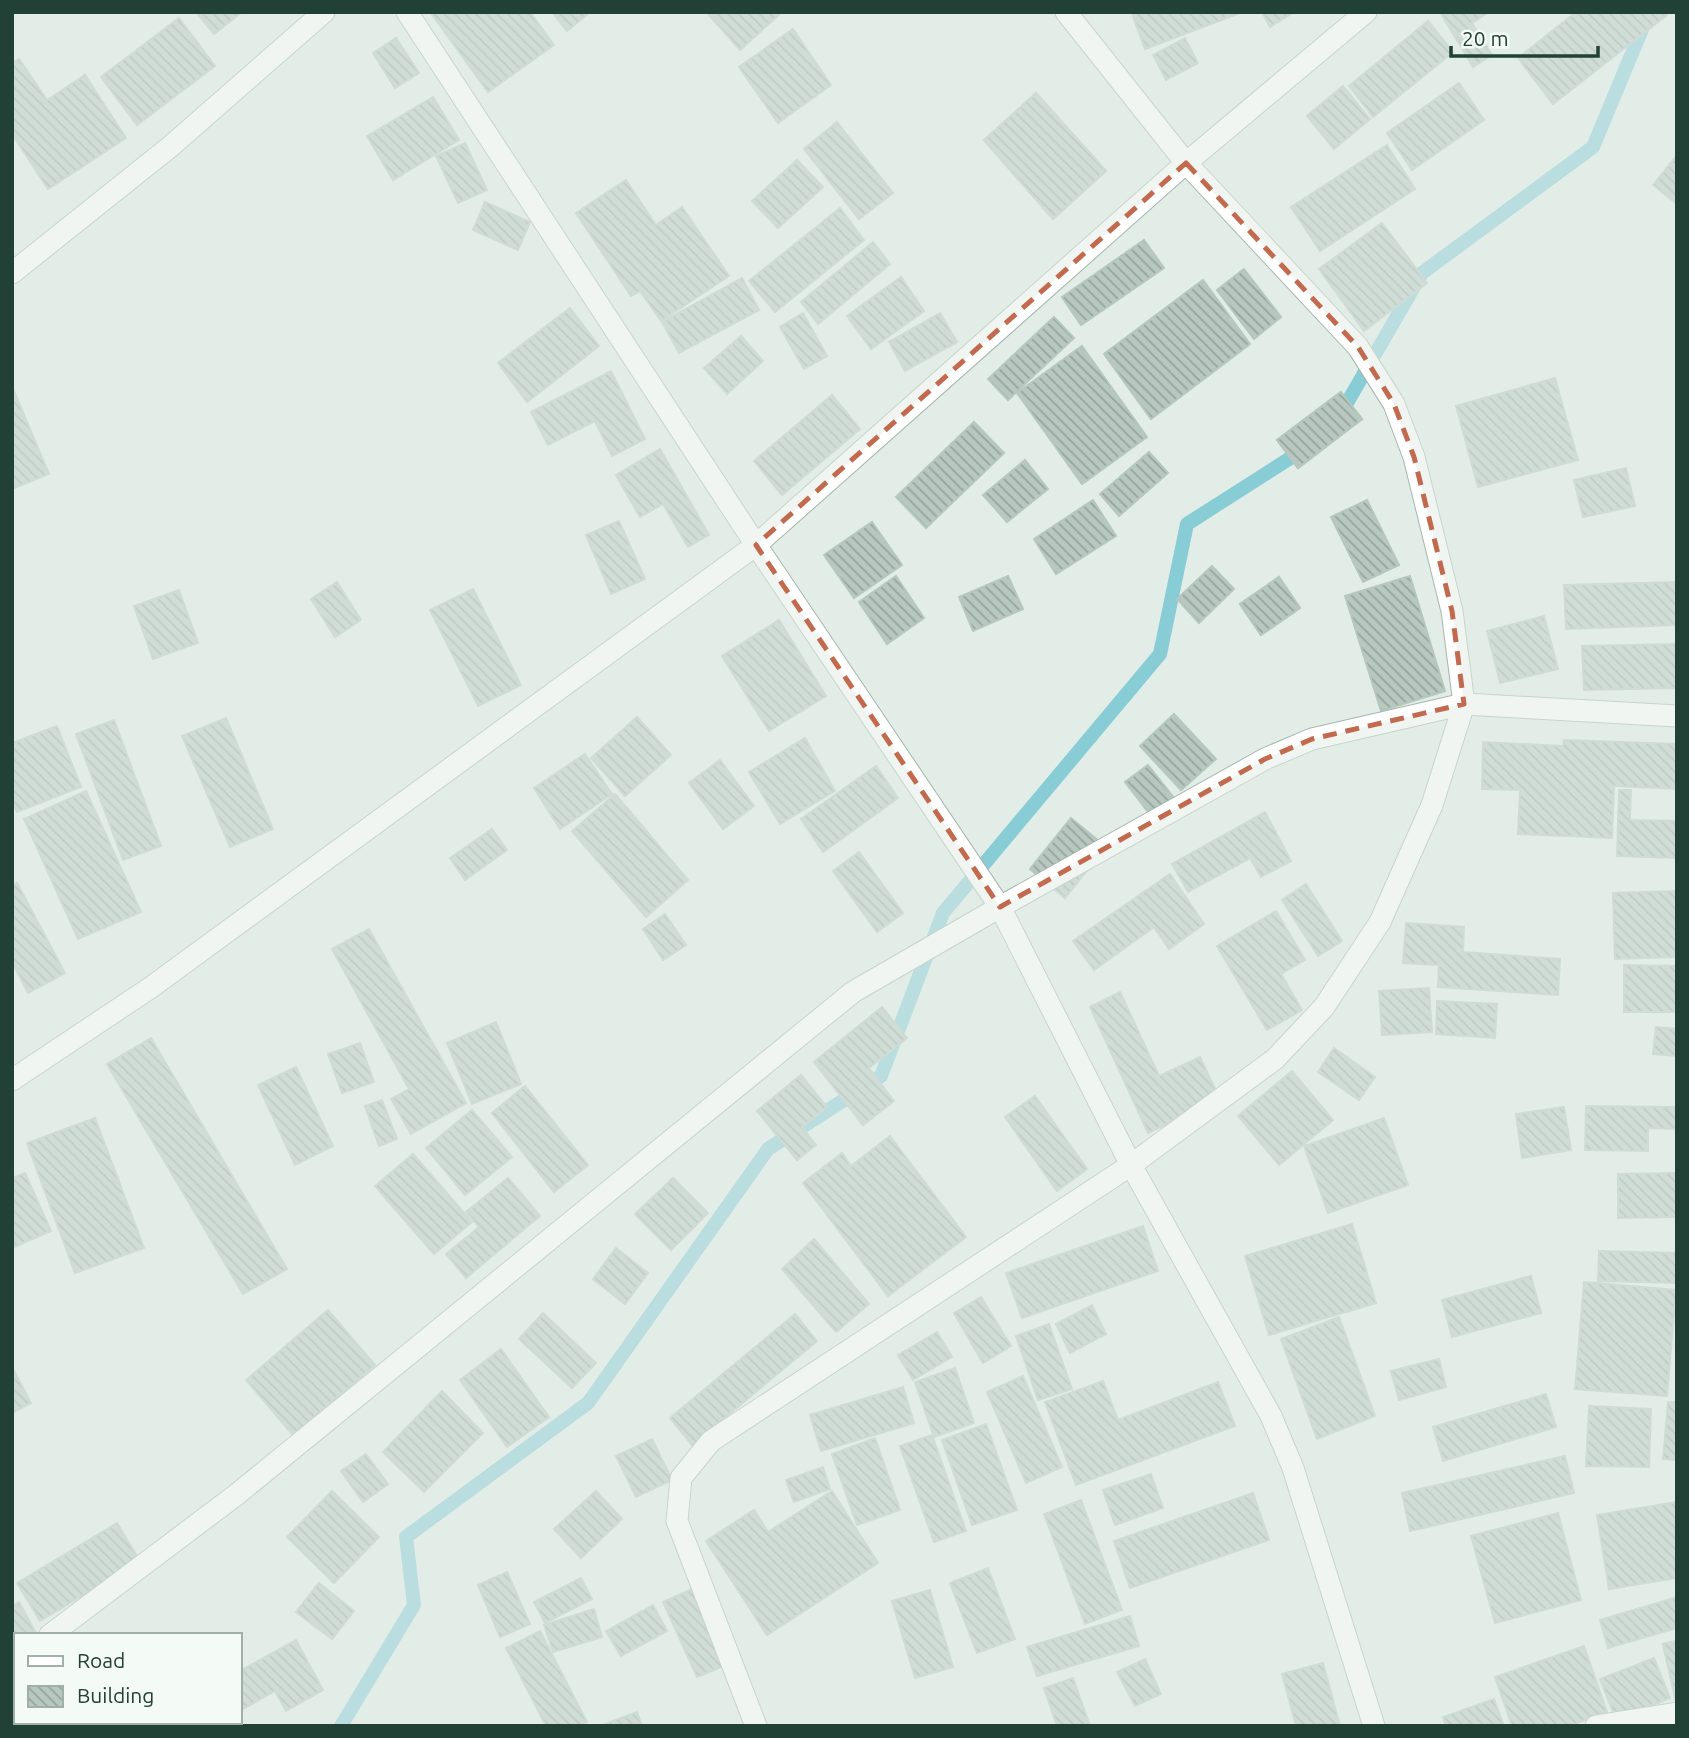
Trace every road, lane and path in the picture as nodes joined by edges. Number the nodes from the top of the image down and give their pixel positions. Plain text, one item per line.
1 (324, 12) edge
2 (407, 12) edge
3 (1066, 12) edge
4 (1366, 12) edge
5 (1186, 163) junction
6 (12, 273) edge
7 (756, 545) junction
8 (1464, 704) junction
9 (1677, 716) edge
10 (1000, 907) junction
11 (12, 1080) edge
12 (1131, 1165) junction
13 (53, 1633) edge
14 (1677, 1713) edge
15 (756, 1726) edge
16 (1374, 1726) edge
17 (1595, 1726) edge

1 - 6 street
2 - 7 street
3 - 5 street
4 - 5 street
5 - 7 street
5 - 8 street
7 - 10 street
7 - 11 street
8 - 9 street
8 - 10 street
8 - 12 street
10 - 12 street
10 - 13 street
12 - 15 street
12 - 16 street
14 - 17 street

